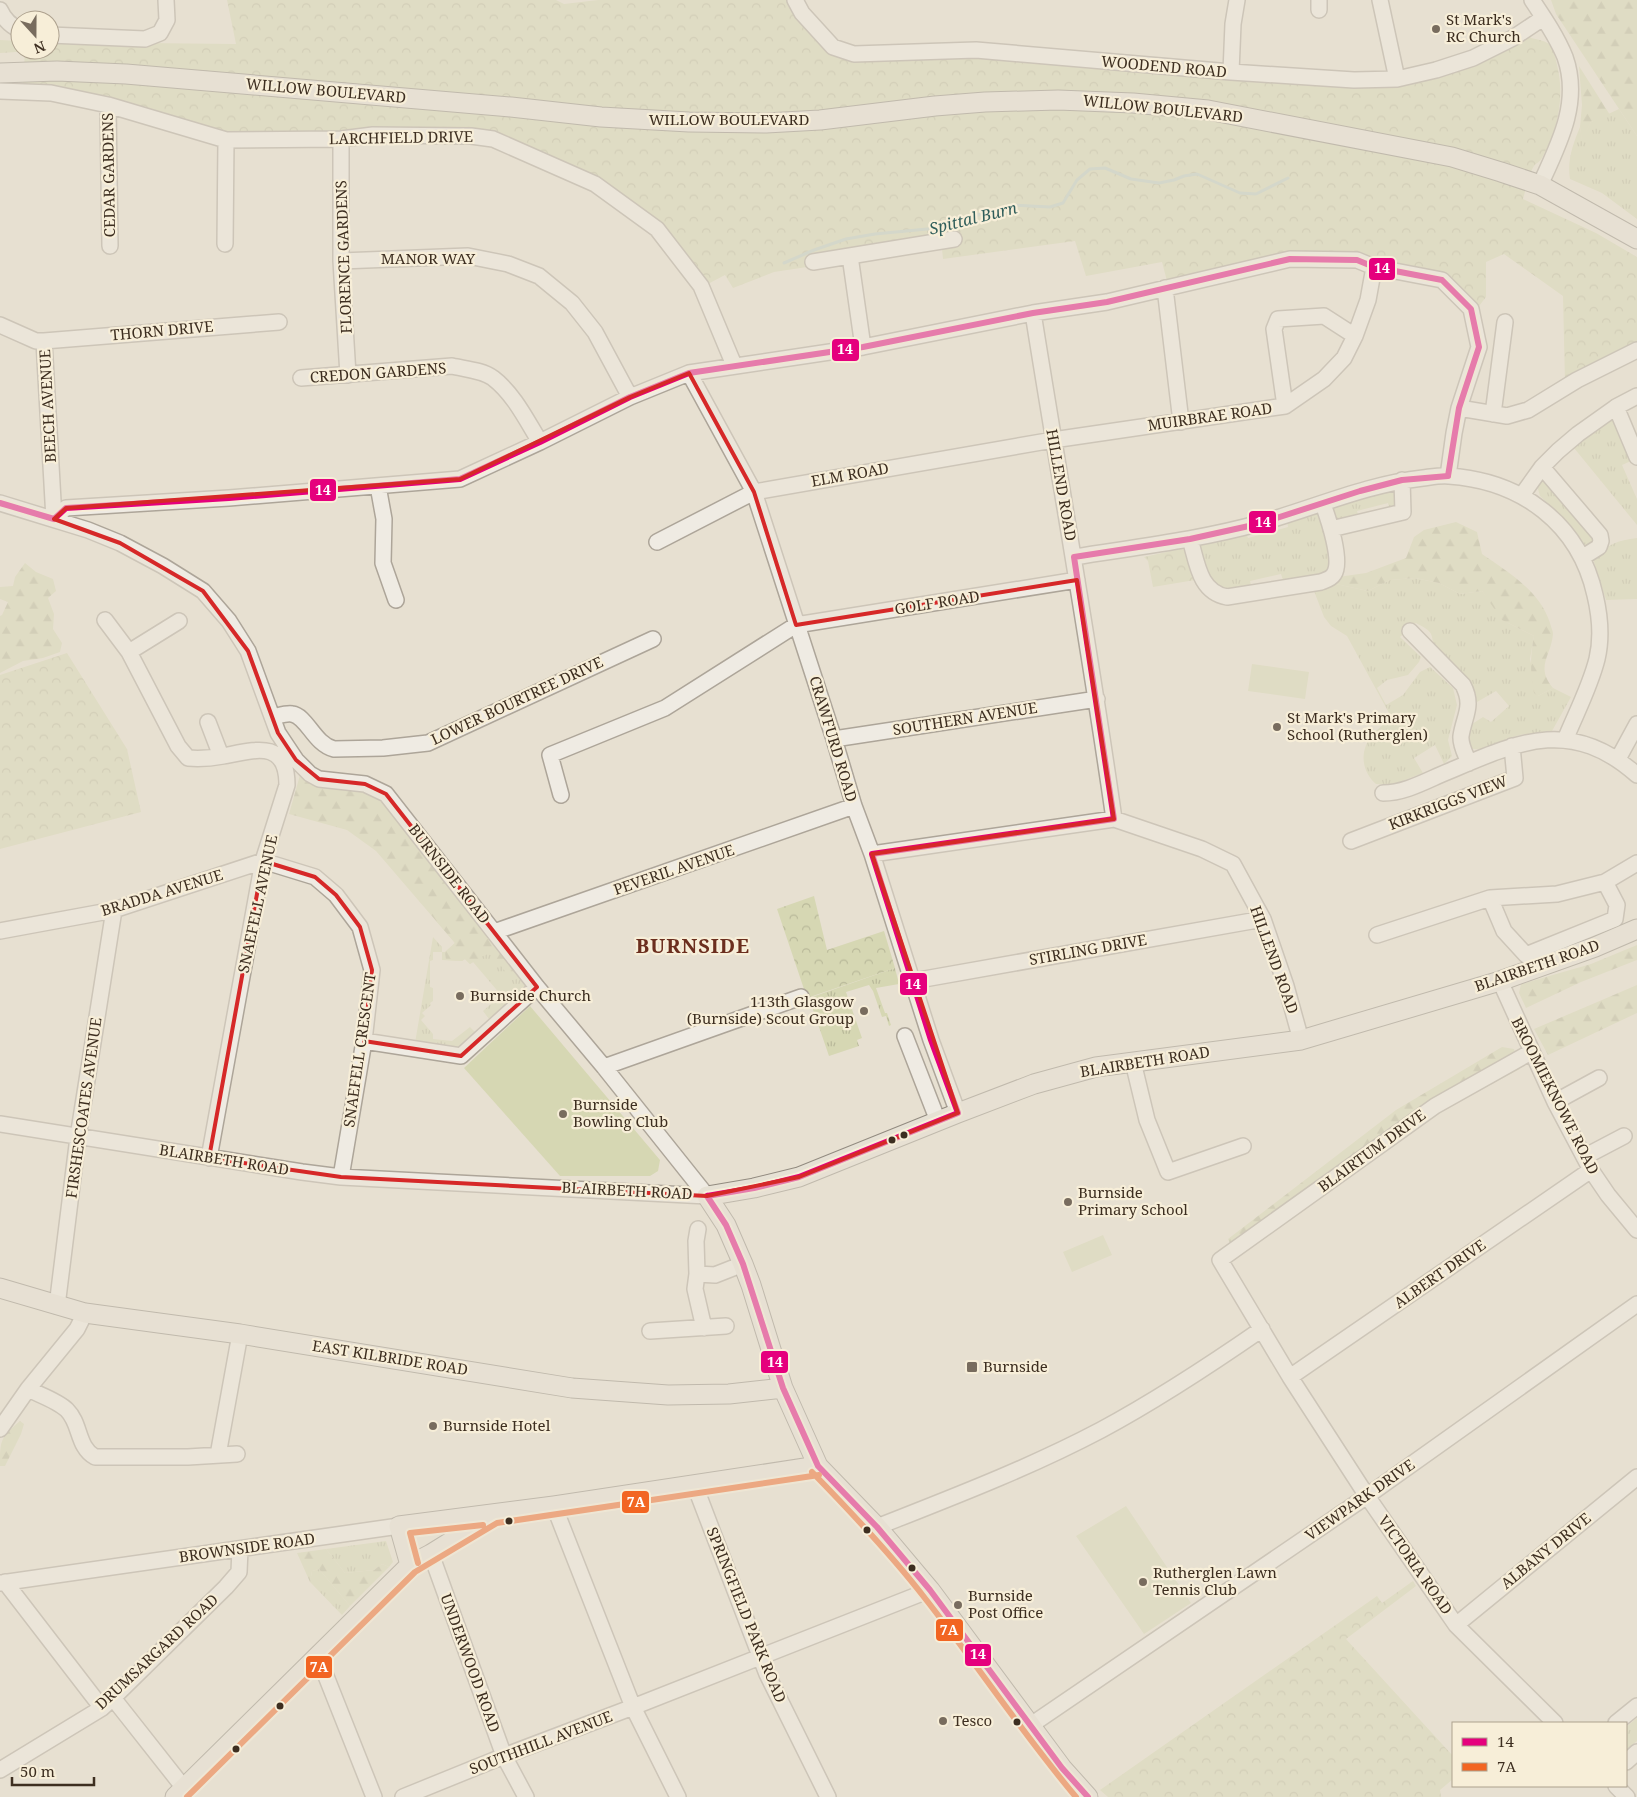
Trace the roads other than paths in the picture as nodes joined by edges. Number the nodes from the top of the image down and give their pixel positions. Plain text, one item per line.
1 (166, 0) edge
2 (795, 0) edge
3 (1237, 0) edge
4 (1380, 0) edge
5 (1532, 0) edge
6 (0, 10) edge
7 (1544, 18) junction
8 (10, 23) edge
9 (60, 35) edge
10 (1231, 72) junction
11 (0, 73) edge
12 (1397, 79) junction
13 (0, 91) edge
14 (108, 105) junction
15 (341, 139) junction
16 (226, 140) junction
17 (1540, 185) junction
18 (954, 239) dead end
19 (1637, 239) edge
20 (225, 244) dead end
21 (110, 246) dead end
22 (850, 256) junction
23 (341, 261) junction
24 (813, 262) dead end
25 (1374, 267) junction
26 (1165, 288) junction
27 (1033, 313) junction
28 (279, 322) dead end
29 (1505, 322) dead end
30 (0, 325) edge
31 (1355, 336) junction
32 (44, 341) junction
33 (863, 347) junction
34 (1637, 350) edge
35 (734, 365) junction
36 (689, 373) junction
37 (348, 375) junction
38 (301, 378) dead end
39 (1637, 396) edge
40 (630, 397) junction
41 (1285, 406) junction
42 (1616, 407) junction
43 (1459, 408) junction
44 (1493, 414) junction
45 (1181, 422) junction
46 (1053, 440) junction
47 (540, 442) junction
48 (1637, 457) edge
49 (1542, 467) junction
50 (1448, 476) junction
51 (1402, 480) junction
52 (378, 486) junction
53 (754, 492) junction
54 (1522, 496) junction
55 (0, 503) edge
56 (1323, 504) junction
57 (54, 520) junction
58 (1331, 528) junction
59 (1190, 539) junction
60 (657, 542) dead end
61 (1074, 557) junction
62 (1583, 557) junction
63 (1077, 580) junction
64 (396, 600) dead end
65 (105, 620) dead end
66 (179, 621) dead end
67 (796, 625) junction
68 (1410, 632) dead end
69 (653, 638) dead end
70 (129, 652) junction
71 (1097, 699) junction
72 (272, 717) junction
73 (208, 722) dead end
74 (1637, 724) edge
75 (834, 739) junction
76 (1564, 740) junction
77 (1512, 746) junction
78 (221, 756) junction
79 (1618, 759) junction
80 (1469, 763) junction
81 (1637, 775) edge
82 (1382, 793) dead end
83 (561, 794) dead end
84 (854, 806) junction
85 (1114, 819) junction
86 (1351, 841) dead end
87 (872, 854) junction
88 (263, 861) junction
89 (1637, 862) edge
90 (1605, 882) junction
91 (1490, 898) junction
92 (114, 910) junction
93 (1263, 920) junction
94 (1637, 929) edge
95 (0, 931) edge
96 (494, 932) junction
97 (1377, 935) dead end
98 (914, 981) junction
99 (1500, 981) junction
100 (537, 987) junction
101 (801, 996) dead end
102 (905, 1036) dead end
103 (1302, 1040) junction
104 (364, 1041) junction
105 (1528, 1045) junction
106 (1133, 1062) junction
107 (604, 1067) junction
108 (1599, 1078) dead end
109 (1555, 1102) junction
110 (958, 1113) junction
111 (938, 1121) junction
112 (0, 1124) edge
113 (1624, 1136) dead end
114 (78, 1137) junction
115 (1243, 1146) dead end
116 (209, 1158) junction
117 (1587, 1164) junction
118 (341, 1176) junction
119 (707, 1196) junction
120 (698, 1229) dead end
121 (1637, 1230) edge
122 (1220, 1260) joint
123 (743, 1264) junction
124 (697, 1274) junction
125 (0, 1288) edge
126 (1637, 1304) edge
127 (57, 1306) junction
128 (85, 1313) junction
129 (726, 1326) dead end
130 (704, 1328) junction
131 (1262, 1329) junction
132 (650, 1331) dead end
133 (240, 1334) junction
134 (1290, 1377) junction
135 (783, 1388) junction
136 (28, 1389) junction
137 (0, 1429) edge
138 (237, 1454) dead end
139 (218, 1455) junction
140 (818, 1466) junction
141 (1637, 1477) edge
142 (695, 1486) junction
143 (1367, 1496) junction
144 (554, 1506) junction
145 (494, 1515) junction
146 (399, 1526) junction
147 (877, 1527) junction
148 (240, 1548) junction
149 (431, 1554) junction
150 (410, 1565) junction
151 (2, 1582) edge
152 (930, 1590) junction
153 (1456, 1625) junction
154 (318, 1656) junction
155 (760, 1657) junction
156 (107, 1703) junction
157 (1637, 1706) edge
158 (633, 1708) junction
159 (1553, 1722) edge
160 (1617, 1722) edge
161 (1031, 1726) junction
162 (1637, 1752) edge
163 (504, 1756) junction
164 (1627, 1761) edge
165 (3, 1762) edge
166 (1617, 1787) edge
167 (179, 1792) edge
168 (374, 1797) edge
169 (403, 1797) edge
170 (526, 1797) edge
171 (678, 1797) edge
172 (828, 1797) edge
173 (1088, 1797) edge
174 (1627, 1797) edge

1 - 9 street
2 - 10 street, WOODEND ROAD
3 - 10 street
4 - 12 street
5 - 7 street
6 - 8 street
7 - 12 street, WOODEND ROAD
7 - 17 street
10 - 12 street, WOODEND ROAD
11 - 17 main road, WILLOW BOULEVARD
13 - 14 street, LARCHFIELD DRIVE
14 - 16 street, LARCHFIELD DRIVE
14 - 21 street, CEDAR GARDENS
15 - 16 street, LARCHFIELD DRIVE
15 - 23 street, FLORENCE GARDENS
15 - 35 street, LARCHFIELD DRIVE
16 - 20 street
17 - 19 main road, WILLOW BOULEVARD
18 - 22 street
22 - 24 street
22 - 33 street
23 - 37 street, FLORENCE GARDENS
23 - 40 street, MANOR WAY
25 - 26 street
25 - 31 street, MUIRBRAE ROAD
25 - 43 street
26 - 27 street
26 - 45 street
27 - 33 street
27 - 46 street, HILLEND ROAD
28 - 32 street, THORN DRIVE
29 - 44 street
30 - 32 street, BEECH AVENUE
31 - 41 street, MUIRBRAE ROAD
31 - 41 street
32 - 57 street, BEECH AVENUE
33 - 35 street
34 - 44 street
35 - 36 street
36 - 40 street
36 - 53 street, CRAWFURD ROAD
37 - 38 street, CREDON GARDENS
37 - 47 street, CREDON GARDENS
39 - 42 street
40 - 47 street
41 - 45 street, MUIRBRAE ROAD
42 - 48 street
42 - 49 street
43 - 44 street
43 - 50 street
45 - 46 street, MUIRBRAE ROAD
46 - 53 street, ELM ROAD
46 - 61 street, HILLEND ROAD
47 - 52 street
49 - 54 street
49 - 62 street
50 - 51 street
50 - 54 street
51 - 56 street
51 - 58 street
52 - 57 street
52 - 64 street
53 - 60 street, ELM ROAD
53 - 67 street, CRAWFURD ROAD
54 - 62 street
55 - 57 street, BURNSIDE ROAD
56 - 58 street
56 - 59 street
57 - 72 street, BURNSIDE ROAD
58 - 59 street
59 - 61 street
61 - 63 street, HILLEND ROAD
62 - 76 street
63 - 67 street, GOLF ROAD
63 - 71 street, HILLEND ROAD
65 - 70 street, SNAEFELL AVENUE
66 - 70 street
67 - 75 street, CRAWFURD ROAD
67 - 83 street
68 - 80 street
69 - 72 street, LOWER BOURTREE DRIVE
70 - 78 street, SNAEFELL AVENUE
71 - 75 street, SOUTHERN AVENUE
71 - 85 street, HILLEND ROAD
72 - 96 street, BURNSIDE ROAD
73 - 78 street
74 - 79 street
75 - 84 street, CRAWFURD ROAD
76 - 77 street
76 - 79 street
77 - 80 street
77 - 86 street, KIRKRIGGS VIEW
78 - 88 street, SNAEFELL AVENUE
79 - 81 street
80 - 82 street
84 - 87 street, CRAWFURD ROAD
84 - 96 street, PEVERIL AVENUE
85 - 87 street
85 - 93 street, HILLEND ROAD
87 - 98 street, CRAWFURD ROAD
88 - 92 street, BRADDA AVENUE
88 - 104 street, SNAEFELL CRESCENT
88 - 116 street, SNAEFELL AVENUE
89 - 90 street
90 - 91 street
90 - 91 street
91 - 97 street
92 - 95 street, BRADDA AVENUE
92 - 114 street, FIRSHESCOATES AVENUE
93 - 98 street, STIRLING DRIVE
93 - 103 street, HILLEND ROAD
94 - 99 main road, BLAIRBETH ROAD
96 - 100 street, BURNSIDE ROAD
98 - 110 street, CRAWFURD ROAD
99 - 103 main road, BLAIRBETH ROAD
99 - 105 street, BROOMIEKNOWE ROAD
100 - 104 street
100 - 107 street, BURNSIDE ROAD
101 - 107 street
102 - 111 street
103 - 106 main road, BLAIRBETH ROAD
104 - 118 street, SNAEFELL CRESCENT
105 - 109 street, BROOMIEKNOWE ROAD
105 - 122 street, BLAIRTUM DRIVE
106 - 110 main road, BLAIRBETH ROAD
106 - 115 street
107 - 119 street, BURNSIDE ROAD
108 - 109 street
109 - 117 street, BROOMIEKNOWE ROAD
110 - 111 main road, BLAIRBETH ROAD
111 - 119 main road, BLAIRBETH ROAD
112 - 114 street, BLAIRBETH ROAD
113 - 117 street, ALBERT DRIVE
114 - 116 street, BLAIRBETH ROAD
114 - 127 street, FIRSHESCOATES AVENUE
116 - 118 street, BLAIRBETH ROAD
117 - 121 street, BROOMIEKNOWE ROAD
117 - 134 street, ALBERT DRIVE
118 - 119 street, BLAIRBETH ROAD
119 - 123 main road, BURNSIDE ROAD
120 - 124 street
122 - 131 street, VICTORIA ROAD
123 - 124 street
123 - 135 main road, BURNSIDE ROAD
124 - 130 street
125 - 127 main road, EAST KILBRIDE ROAD
126 - 143 street, VIEWPARK DRIVE
127 - 128 main road, EAST KILBRIDE ROAD
128 - 133 main road, EAST KILBRIDE ROAD
128 - 136 street
129 - 130 street
130 - 132 street
131 - 134 street, VICTORIA ROAD
131 - 147 street
133 - 135 main road, EAST KILBRIDE ROAD
133 - 139 street
134 - 143 street, VICTORIA ROAD
135 - 140 main road, BURNSIDE ROAD
136 - 137 street
136 - 139 street
138 - 139 street
140 - 142 main road, BROWNSIDE ROAD
140 - 147 main road
141 - 153 street, ALBANY DRIVE
142 - 144 main road, BROWNSIDE ROAD
142 - 155 street, SPRINGFIELD PARK ROAD
143 - 153 street, VICTORIA ROAD
143 - 161 street, VIEWPARK DRIVE
144 - 145 main road, BROWNSIDE ROAD
144 - 158 street
145 - 146 main road, BROWNSIDE ROAD
145 - 149 main road
146 - 148 street, BROWNSIDE ROAD
146 - 150 main road
147 - 152 main road
148 - 151 street, BROWNSIDE ROAD
148 - 156 street, DRUMSARGARD ROAD
149 - 150 main road
149 - 163 street, UNDERWOOD ROAD
150 - 154 main road
151 - 156 street
152 - 155 street, SOUTHHILL AVENUE
152 - 161 main road
153 - 159 street, VICTORIA ROAD
154 - 167 main road
154 - 168 street
155 - 158 street, SOUTHHILL AVENUE
155 - 172 street, SPRINGFIELD PARK ROAD
156 - 165 street, DRUMSARGARD ROAD
156 - 167 street
157 - 160 street
158 - 163 street, SOUTHHILL AVENUE
158 - 171 street
161 - 173 main road
162 - 164 street
163 - 169 street, SOUTHHILL AVENUE
163 - 170 street, UNDERWOOD ROAD
166 - 174 street

